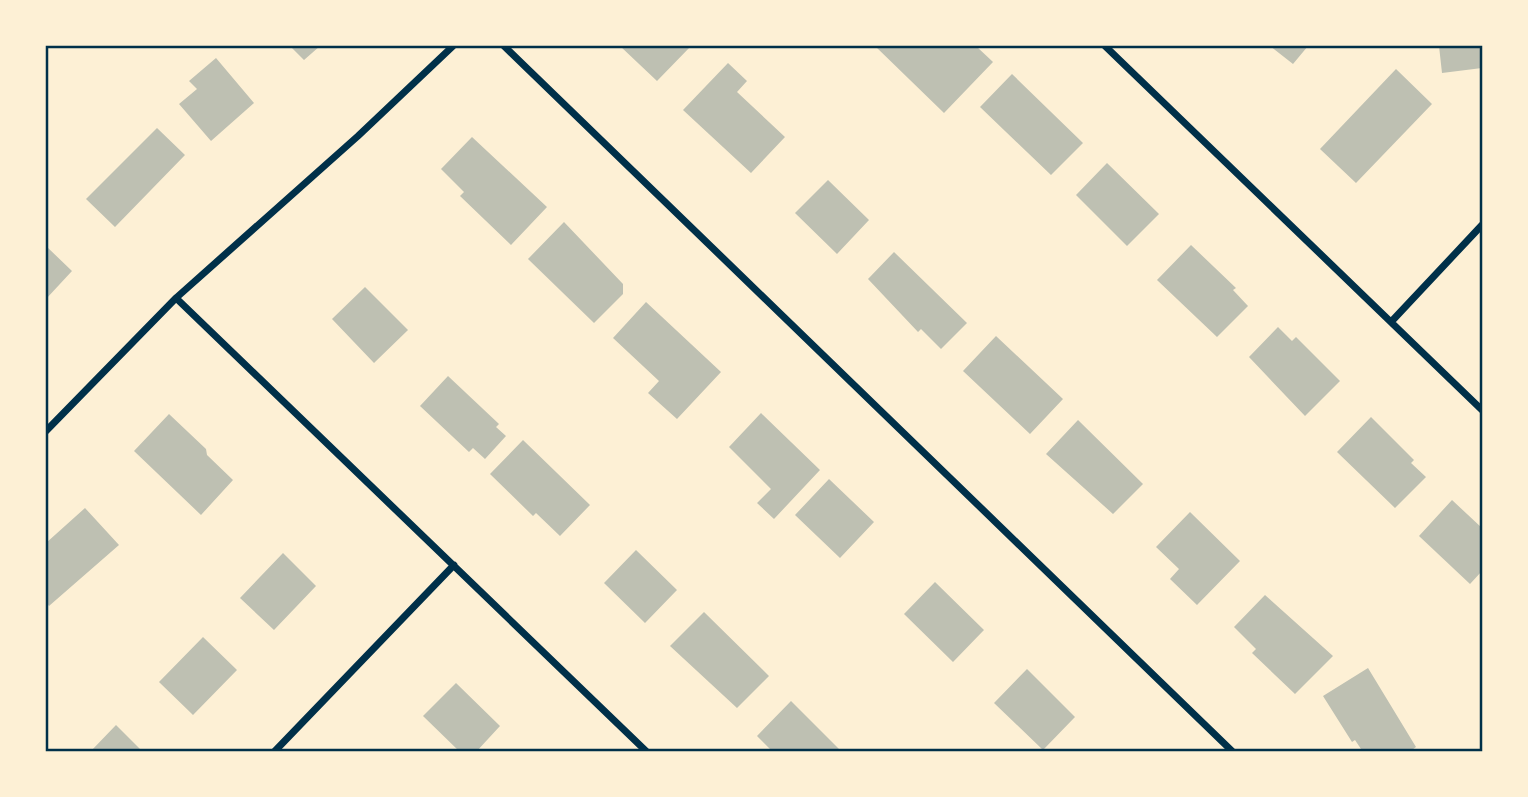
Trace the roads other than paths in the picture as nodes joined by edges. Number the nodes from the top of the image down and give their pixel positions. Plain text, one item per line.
1 (453, 46) edge
2 (504, 46) edge
3 (1105, 46) edge
4 (1482, 225) edge
5 (176, 298) junction
6 (1391, 321) junction
7 (1482, 410) edge
8 (46, 431) edge
9 (454, 565) junction
10 (274, 751) edge
11 (647, 751) edge
12 (1233, 751) edge

1 - 5 street
2 - 12 street
3 - 6 street
4 - 6 street
5 - 8 street
5 - 9 street
6 - 7 street
9 - 10 street
9 - 11 street

